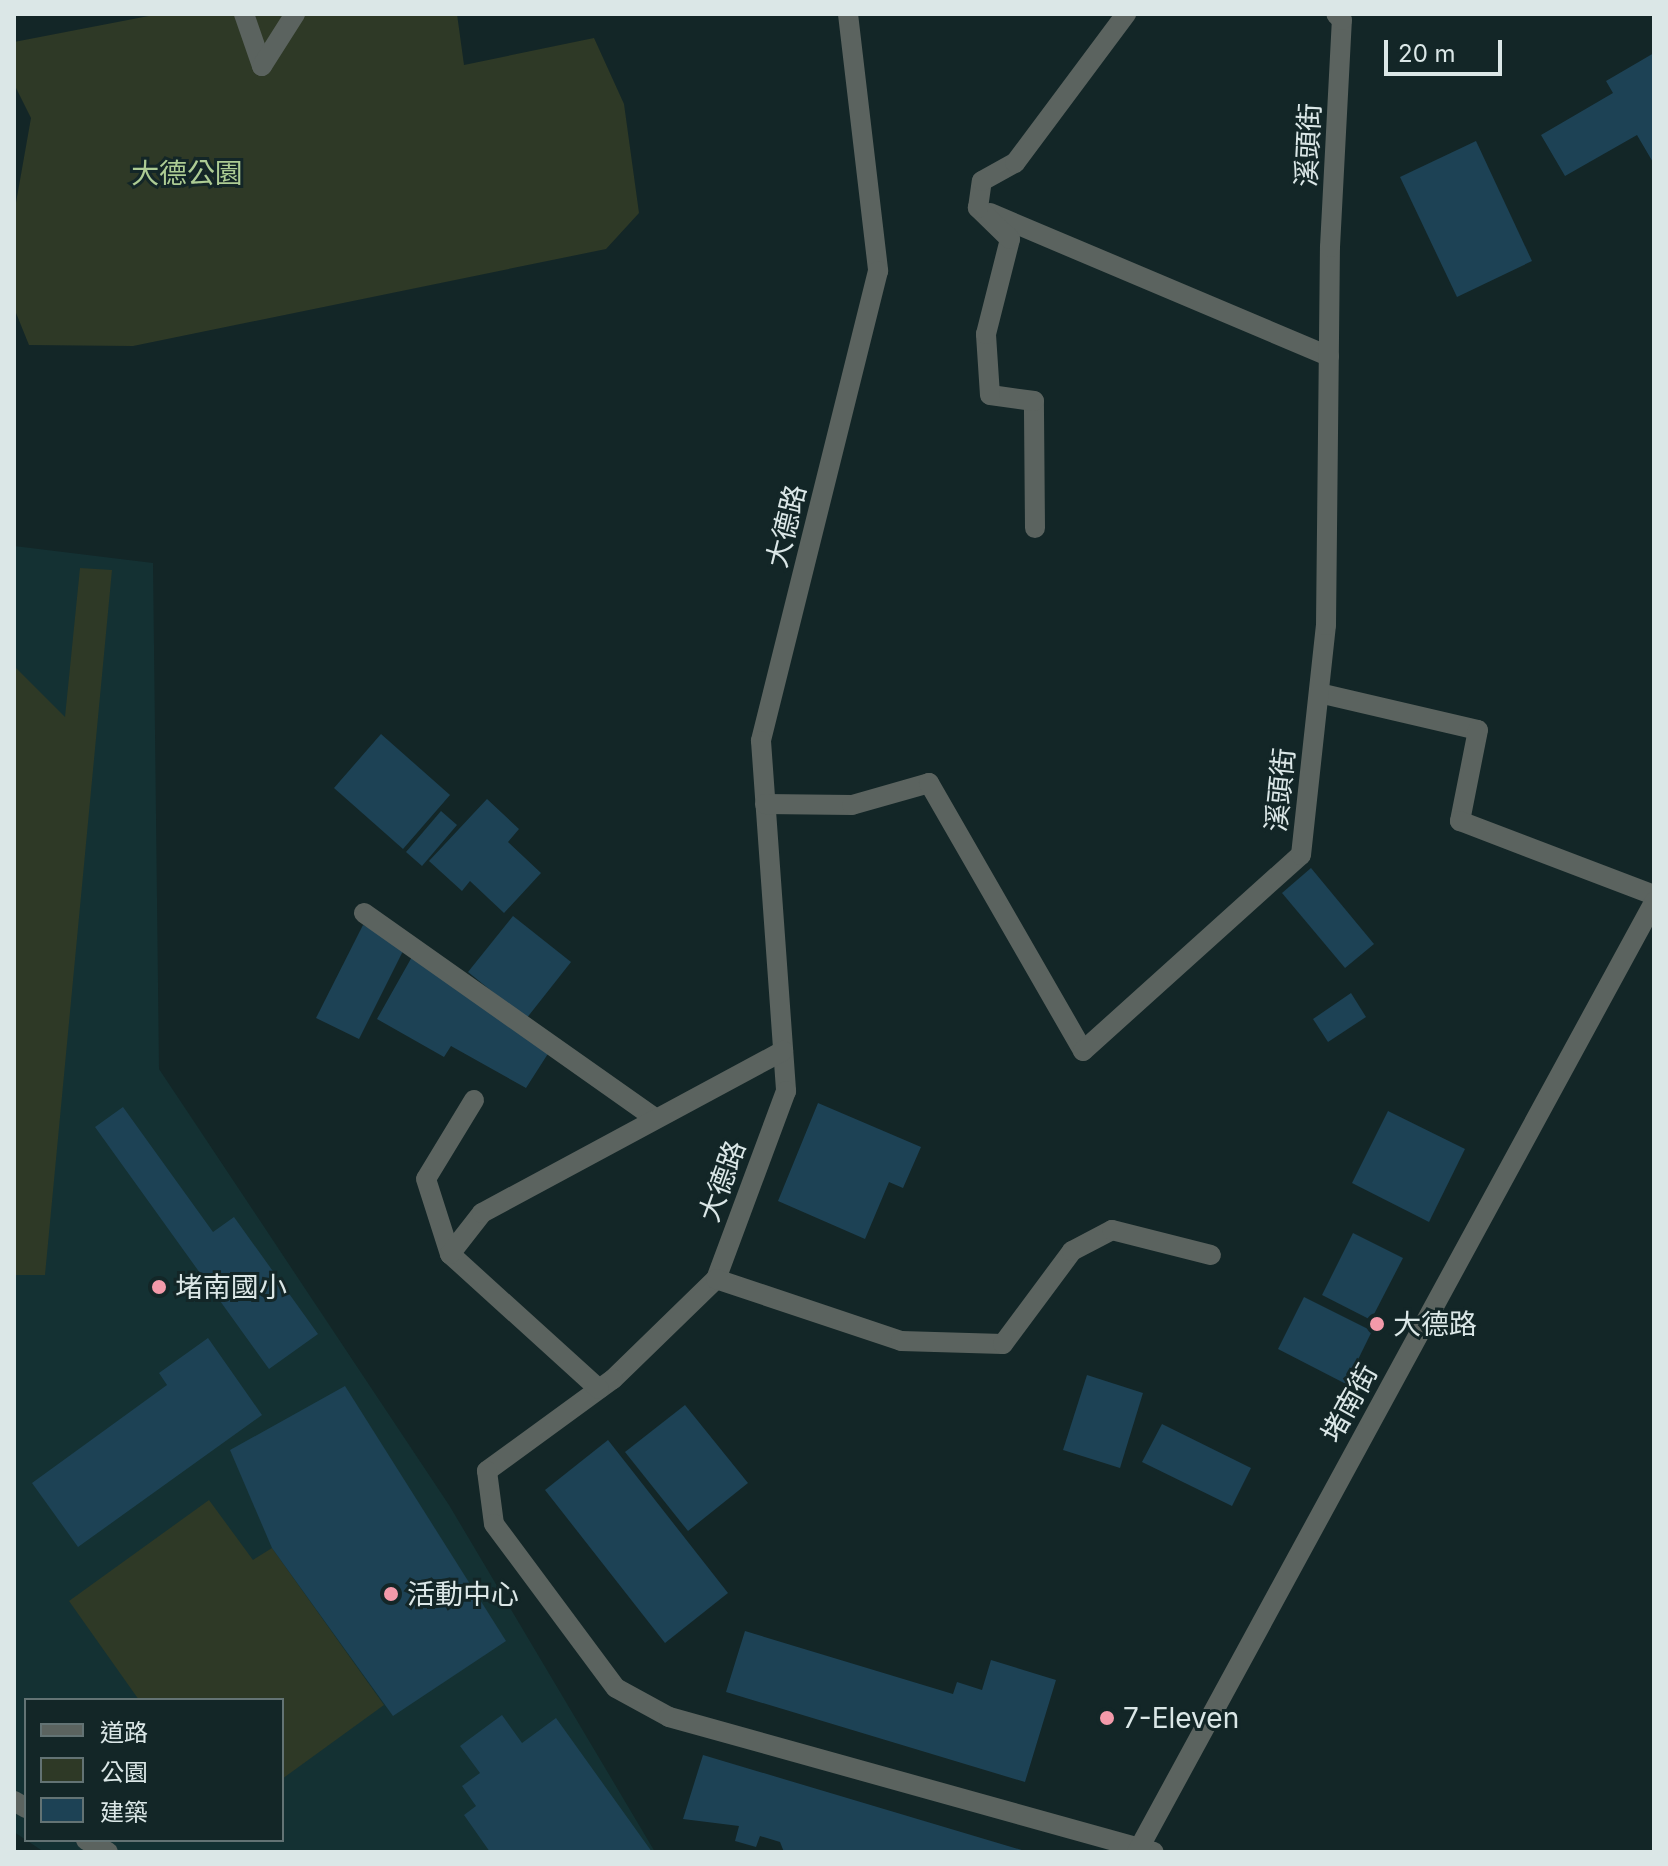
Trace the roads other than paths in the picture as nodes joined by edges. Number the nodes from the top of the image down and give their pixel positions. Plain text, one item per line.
1 (244, 14) edge
2 (295, 14) edge
3 (848, 14) edge
4 (1126, 14) edge
5 (1336, 14) edge
6 (978, 208) junction
7 (1329, 356) junction
8 (1035, 528) dead end
9 (1319, 693) junction
10 (765, 804) junction
11 (1654, 895) edge
12 (1654, 902) edge
13 (364, 913) dead end
14 (783, 1051) junction
15 (474, 1100) dead end
16 (656, 1119) junction
17 (450, 1254) junction
18 (1211, 1255) dead end
19 (716, 1279) junction
20 (599, 1389) junction
21 (90, 1842) edge
22 (1143, 1850) edge
23 (108, 1852) edge

1 - 2 street
3 - 10 street, 大德路
4 - 6 street
5 - 7 street, 溪頭街
6 - 7 street
6 - 8 street
7 - 9 street, 溪頭街
9 - 10 street, 溪頭街
9 - 11 street
10 - 14 street, 大德路
12 - 22 street, 堵南街
13 - 16 street
14 - 16 street
14 - 19 street, 大德路
15 - 17 street
16 - 17 street
17 - 20 street
18 - 19 street
19 - 20 street, 大德路
20 - 22 street, 大德路
21 - 23 street

